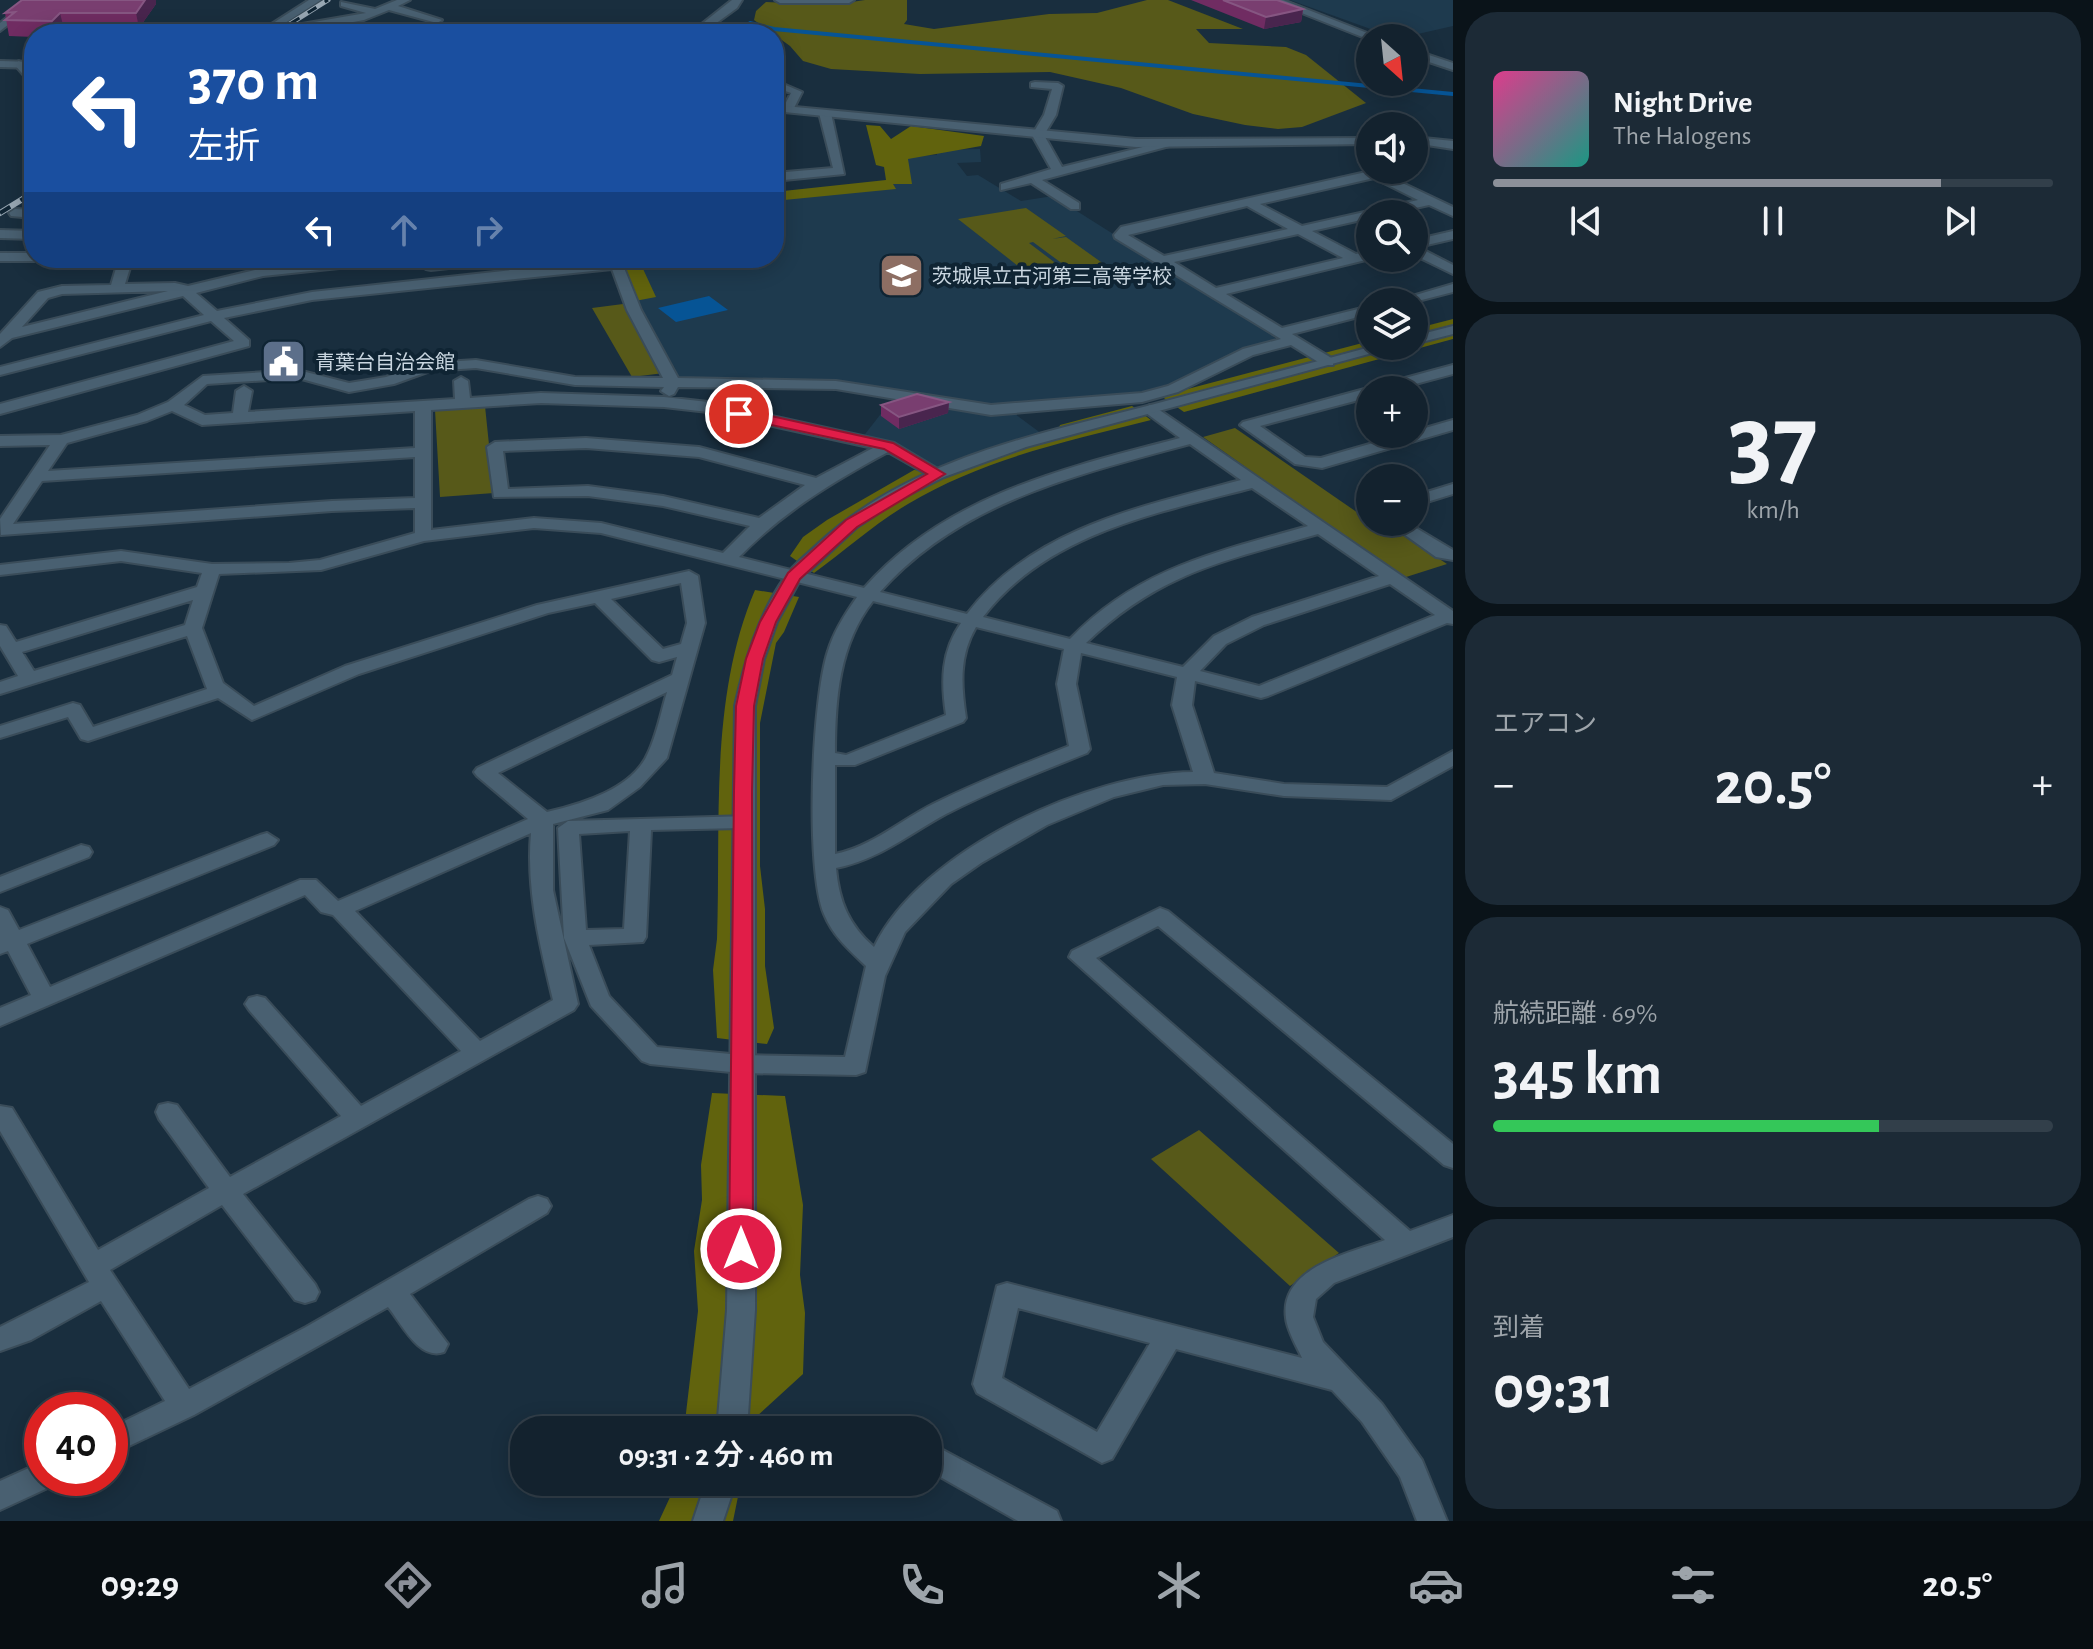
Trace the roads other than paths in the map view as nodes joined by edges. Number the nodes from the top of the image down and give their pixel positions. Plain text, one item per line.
1 (35, 0) edge
2 (316, 0) edge
3 (405, 0) edge
4 (738, 0) edge
5 (746, 0) edge
6 (780, 0) edge
7 (849, 0) edge
8 (1274, 0) edge
9 (344, 4) dead end
10 (389, 7) junction
11 (376, 12) junction
12 (437, 20) dead end
13 (277, 24) edge
14 (319, 24) edge
15 (708, 24) edge
16 (0, 28) edge
17 (1356, 31) edge
18 (1428, 58) edge
19 (0, 64) edge
20 (19, 64) junction
21 (24, 64) edge
22 (1453, 67) edge
23 (24, 71) edge
24 (1035, 85) dead end
25 (784, 87) edge
26 (784, 109) edge
27 (788, 110) junction
28 (825, 113) junction
29 (1038, 135) junction
30 (1356, 141) edge
31 (1428, 142) edge
32 (1171, 144) junction
33 (1453, 145) edge
34 (1058, 171) junction
35 (784, 176) edge
36 (1034, 180) junction
37 (1005, 187) dead end
38 (1430, 201) joint
39 (1250, 203) junction
40 (1075, 206) dead end
41 (1453, 212) edge
42 (15, 213) dead end
43 (24, 213) edge
44 (1356, 217) edge
45 (1302, 230) junction
46 (0, 234) edge
47 (24, 235) edge
48 (1453, 235) edge
49 (1428, 243) edge
50 (1428, 255) edge
51 (0, 257) edge
52 (24, 257) edge
53 (1355, 259) joint
54 (1162, 261) junction
55 (123, 268) edge
56 (285, 268) edge
57 (554, 268) edge
58 (618, 268) edge
59 (1453, 270) edge
60 (117, 288) junction
61 (1453, 288) edge
62 (185, 290) junction
63 (1212, 293) junction
64 (1428, 294) edge
65 (1356, 314) edge
66 (211, 316) junction
67 (1453, 330) edge
68 (1428, 336) edge
69 (1285, 337) junction
70 (4, 339) edge
71 (1356, 355) edge
72 (1328, 362) junction
73 (1453, 369) edge
74 (0, 371) edge
75 (1427, 376) edge
76 (461, 381) dead end
77 (673, 383) junction
78 (244, 391) dead end
79 (1356, 396) edge
80 (463, 402) junction
81 (664, 402) junction
82 (173, 405) junction
83 (423, 406) junction
84 (0, 409) edge
85 (1150, 410) junction
86 (240, 418) junction
87 (1453, 425) edge
88 (1428, 432) edge
89 (1192, 439) junction
90 (61, 440) junction
91 (0, 441) edge
92 (888, 446) junction
93 (1374, 448) edge
94 (421, 452) junction
95 (938, 474) junction
96 (34, 477) junction
97 (1254, 482) junction
98 (818, 483) junction
99 (1453, 489) edge
100 (1428, 497) edge
101 (423, 503) junction
102 (762, 524) junction
103 (1320, 528) junction
104 (423, 536) junction
105 (1416, 536) edge
106 (681, 547) junction
107 (1453, 555) edge
108 (727, 559) junction
109 (212, 569) junction
110 (1, 572) edge
111 (689, 576) junction
112 (793, 577) junction
113 (1393, 577) junction
114 (203, 591) junction
115 (867, 595) junction
116 (600, 598) junction
117 (1451, 617) edge
118 (970, 620) junction
119 (193, 628) junction
120 (0, 630) edge
121 (690, 647) junction
122 (1074, 647) junction
123 (12, 649) junction
124 (1187, 674) junction
125 (682, 677) junction
126 (29, 679) junction
127 (0, 688) edge
128 (220, 691) junction
129 (0, 732) edge
130 (1453, 757) edge
131 (825, 758) junction
132 (1205, 778) junction
133 (543, 820) junction
134 (742, 821) junction
135 (641, 824) junction
136 (267, 840) dead end
137 (81, 852) dead end
138 (826, 863) junction
139 (0, 885) edge
140 (340, 909) junction
141 (0, 915) edge
142 (575, 938) junction
143 (7, 944) edge
144 (879, 965) junction
145 (45, 999) junction
146 (257, 1004) dead end
147 (0, 1018) edge
148 (476, 1052) junction
149 (741, 1064) junction
150 (168, 1112) dead end
151 (3, 1115) dead end
152 (356, 1117) junction
153 (1453, 1158) edge
154 (226, 1191) junction
155 (538, 1206) dead end
156 (1453, 1226) edge
157 (1405, 1242) junction
158 (100, 1275) junction
159 (392, 1291) junction
160 (305, 1292) dead end
161 (1168, 1337) junction
162 (0, 1339) edge
163 (434, 1344) dead end
164 (1341, 1380) junction
165 (184, 1406) junction
166 (733, 1416) edge
167 (128, 1433) edge
168 (942, 1463) edge
169 (24, 1485) edge
170 (0, 1496) edge
171 (716, 1496) edge
172 (708, 1521) edge
173 (1046, 1521) edge
174 (1432, 1521) edge

1 - 16 street
2 - 13 street
3 - 10 street
4 - 5 street
4 - 15 street
6 - 7 street
8 - 17 street
9 - 11 street
10 - 11 street
10 - 12 street
11 - 14 street
18 - 22 street
19 - 20 street
20 - 21 street
20 - 23 street
24 - 29 street
25 - 27 street
26 - 27 street
27 - 28 street
28 - 29 street
28 - 35 street
29 - 32 street
29 - 34 street
30 - 32 street
31 - 33 street
32 - 34 street
34 - 36 street
36 - 37 street
36 - 40 street
38 - 39 street
38 - 41 street
39 - 45 street
39 - 54 street
42 - 43 street
44 - 45 street
45 - 53 street
45 - 54 street
46 - 47 street
48 - 49 street
50 - 59 street
51 - 52 street
53 - 63 street
54 - 63 street
55 - 60 street
56 - 62 street
57 - 66 street
58 - 77 street
60 - 62 street
60 - 70 street
61 - 64 street
62 - 66 street
62 - 70 street
63 - 69 street
65 - 69 street
66 - 74 street
66 - 84 street
67 - 68 street
69 - 72 street
69 - 77 street
71 - 72 street
72 - 85 street
73 - 75 street
76 - 80 street
77 - 81 street
77 - 82 street
78 - 86 street
79 - 93 street
80 - 81 street
80 - 83 street
81 - 92 street
82 - 86 street
82 - 90 street
83 - 86 street
83 - 94 street
85 - 89 street
85 - 95 street
87 - 88 street
89 - 97 street
89 - 115 street
90 - 91 street
90 - 96 street
92 - 95 street
92 - 98 street
94 - 96 street
94 - 101 street
95 - 112 street
96 - 101 street
97 - 103 street
97 - 118 street
98 - 102 street
98 - 102 street
99 - 100 street
101 - 104 street
102 - 108 street
103 - 113 street
103 - 122 street
104 - 106 street
104 - 109 street
105 - 107 street
106 - 108 street
106 - 111 street
108 - 112 street
109 - 110 street
109 - 114 street
111 - 116 street
111 - 121 street
112 - 115 street
112 - 134 street
113 - 117 street
113 - 124 street
114 - 119 street
114 - 123 street
115 - 118 street
115 - 131 street
116 - 121 street
116 - 128 street
117 - 124 street
118 - 122 street
118 - 131 street
119 - 126 street
119 - 128 street
120 - 123 street
121 - 125 street
122 - 124 street
122 - 138 street
123 - 126 street
124 - 132 street
125 - 133 street
125 - 133 street
126 - 127 street
128 - 129 street
130 - 132 street
131 - 138 street
132 - 144 street
133 - 140 street
133 - 148 street
134 - 135 street
134 - 149 street
135 - 142 street
135 - 142 street
136 - 143 street
137 - 139 street
138 - 144 street
140 - 145 street
140 - 148 street
141 - 143 street
142 - 149 street
143 - 145 street
144 - 149 street
145 - 147 street
146 - 152 street
148 - 152 street
149 - 166 street
150 - 154 street
151 - 158 street
152 - 154 street
153 - 157 street
154 - 158 street
154 - 160 street
155 - 159 street
156 - 157 street
157 - 164 street
158 - 162 street
158 - 165 street
159 - 163 street
159 - 165 street
161 - 161 street
161 - 164 street
164 - 174 street
165 - 167 street
168 - 173 street
169 - 170 street
171 - 172 street

